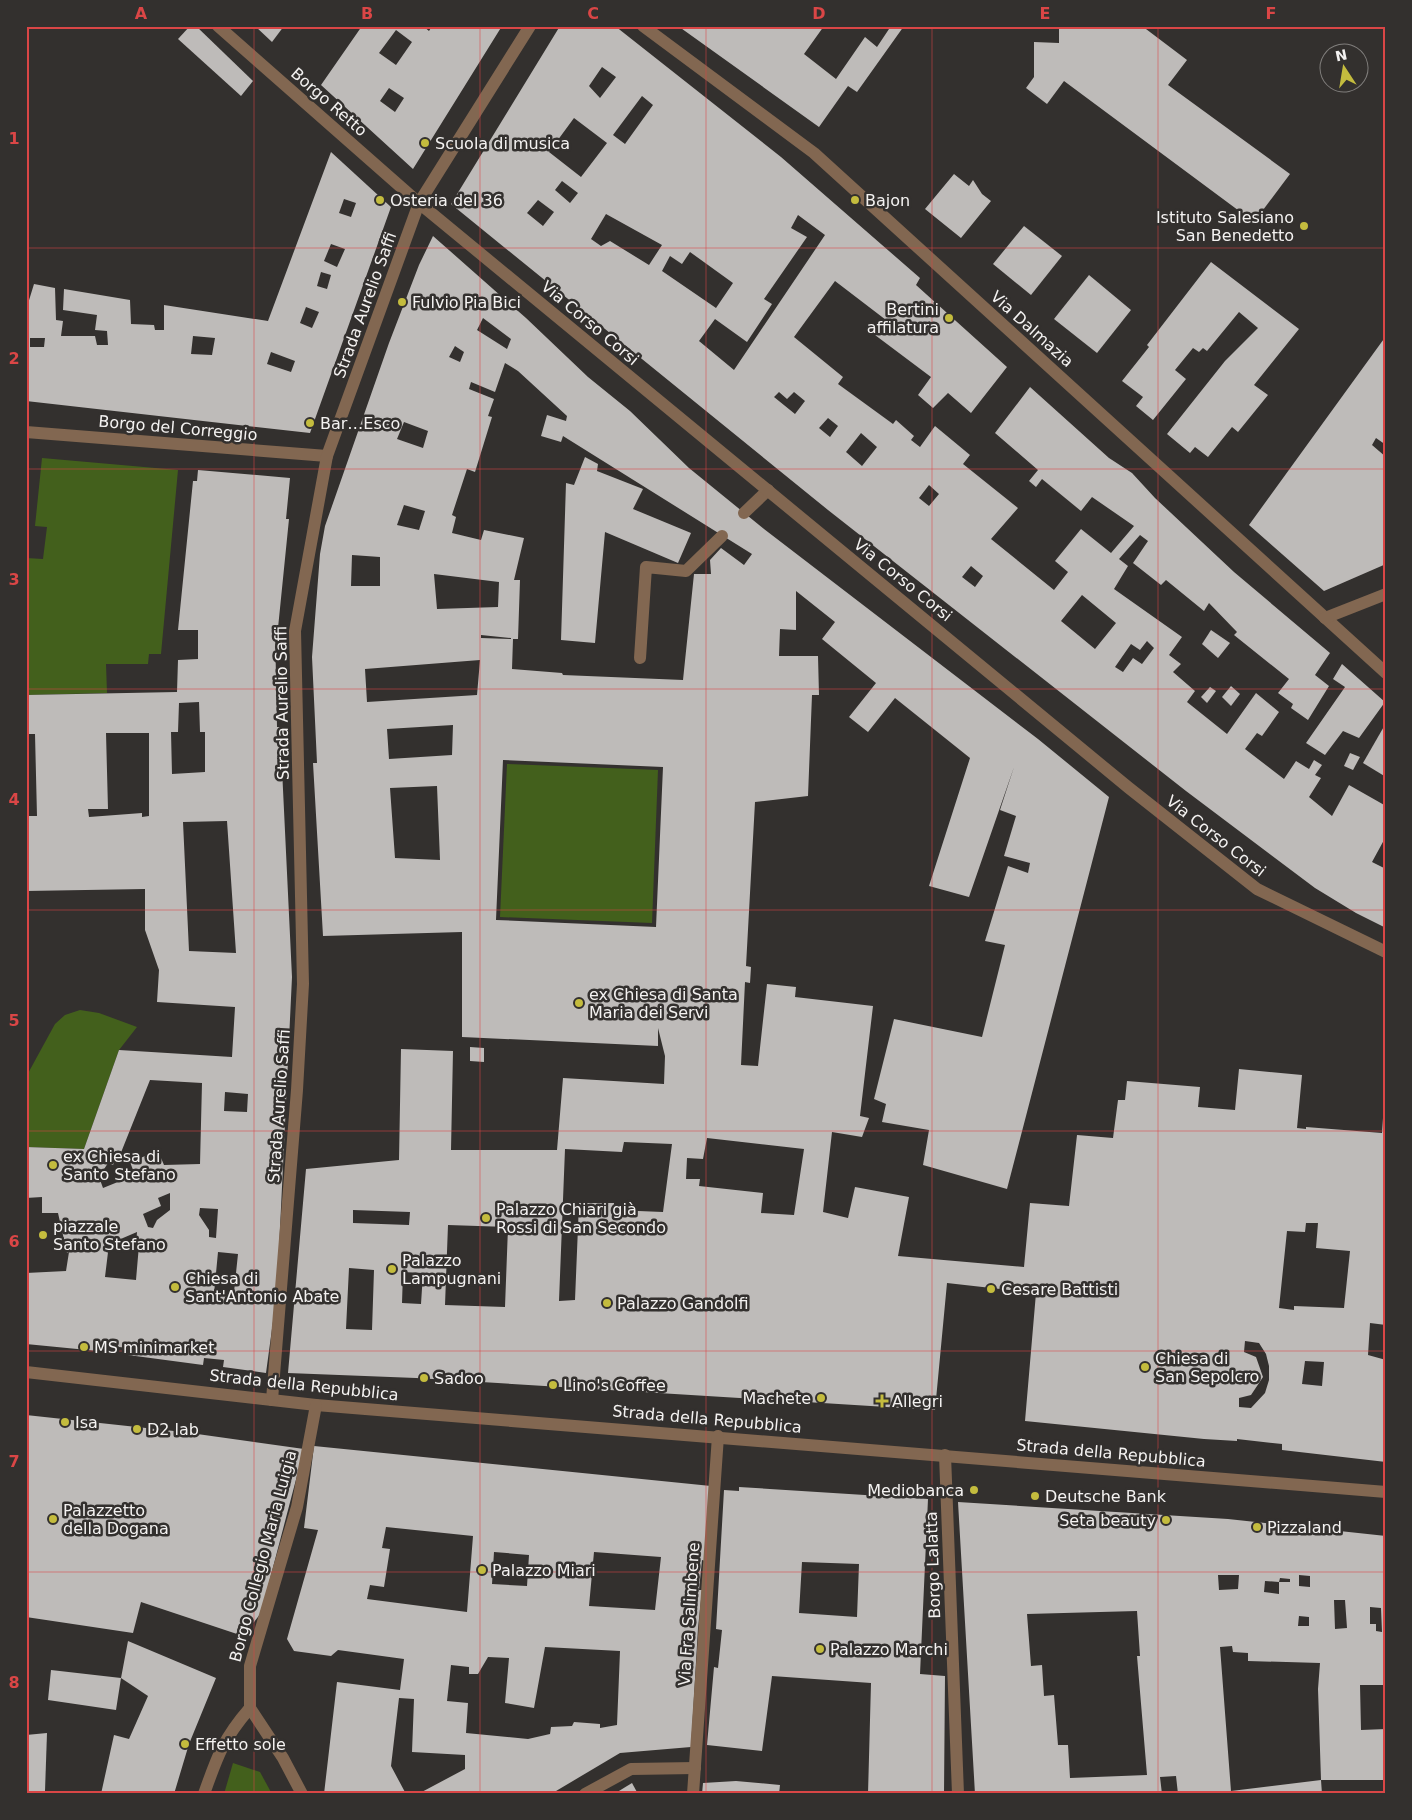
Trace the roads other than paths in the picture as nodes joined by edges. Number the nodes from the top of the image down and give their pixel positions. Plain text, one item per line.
1 (218, 26) edge
2 (530, 26) edge
3 (643, 26) edge
4 (419, 203) junction
5 (26, 432) edge
6 (327, 456) junction
7 (768, 490) junction
8 (744, 513) dead end
9 (722, 536) dead end
10 (1386, 594) edge
11 (1324, 618) junction
12 (640, 658) dead end
13 (1386, 673) edge
14 (1386, 952) edge
15 (26, 1372) edge
16 (272, 1400) junction
17 (316, 1404) junction
18 (718, 1436) junction
19 (946, 1455) junction
20 (1386, 1492) edge
21 (250, 1708) junction
22 (695, 1768) junction
23 (204, 1794) edge
24 (302, 1794) edge
25 (585, 1794) edge
26 (693, 1794) edge
27 (958, 1794) edge

1 - 4 street, Borgo Retto
2 - 4 street, Strada Aurelio Saffi
3 - 11 street, Via Dalmazia
4 - 6 street, Strada Aurelio Saffi
4 - 7 street, Via Corso Corsi
5 - 6 street, Borgo del Correggio
6 - 16 street, Strada Aurelio Saffi
7 - 8 street
7 - 14 street, Via Corso Corsi
9 - 12 street
10 - 11 street
11 - 13 street, Via Dalmazia
15 - 16 street, Strada della Repubblica
16 - 17 street, Strada della Repubblica
17 - 18 street, Strada della Repubblica
17 - 21 street, Borgo Collegio Maria Luigia
18 - 19 street, Strada della Repubblica
18 - 22 street, Via Fra Salimbene
19 - 20 street, Strada della Repubblica
19 - 27 street, Borgo Lalatta
21 - 23 street
21 - 24 street
22 - 25 street
22 - 26 street, Via Fra Salimbene

